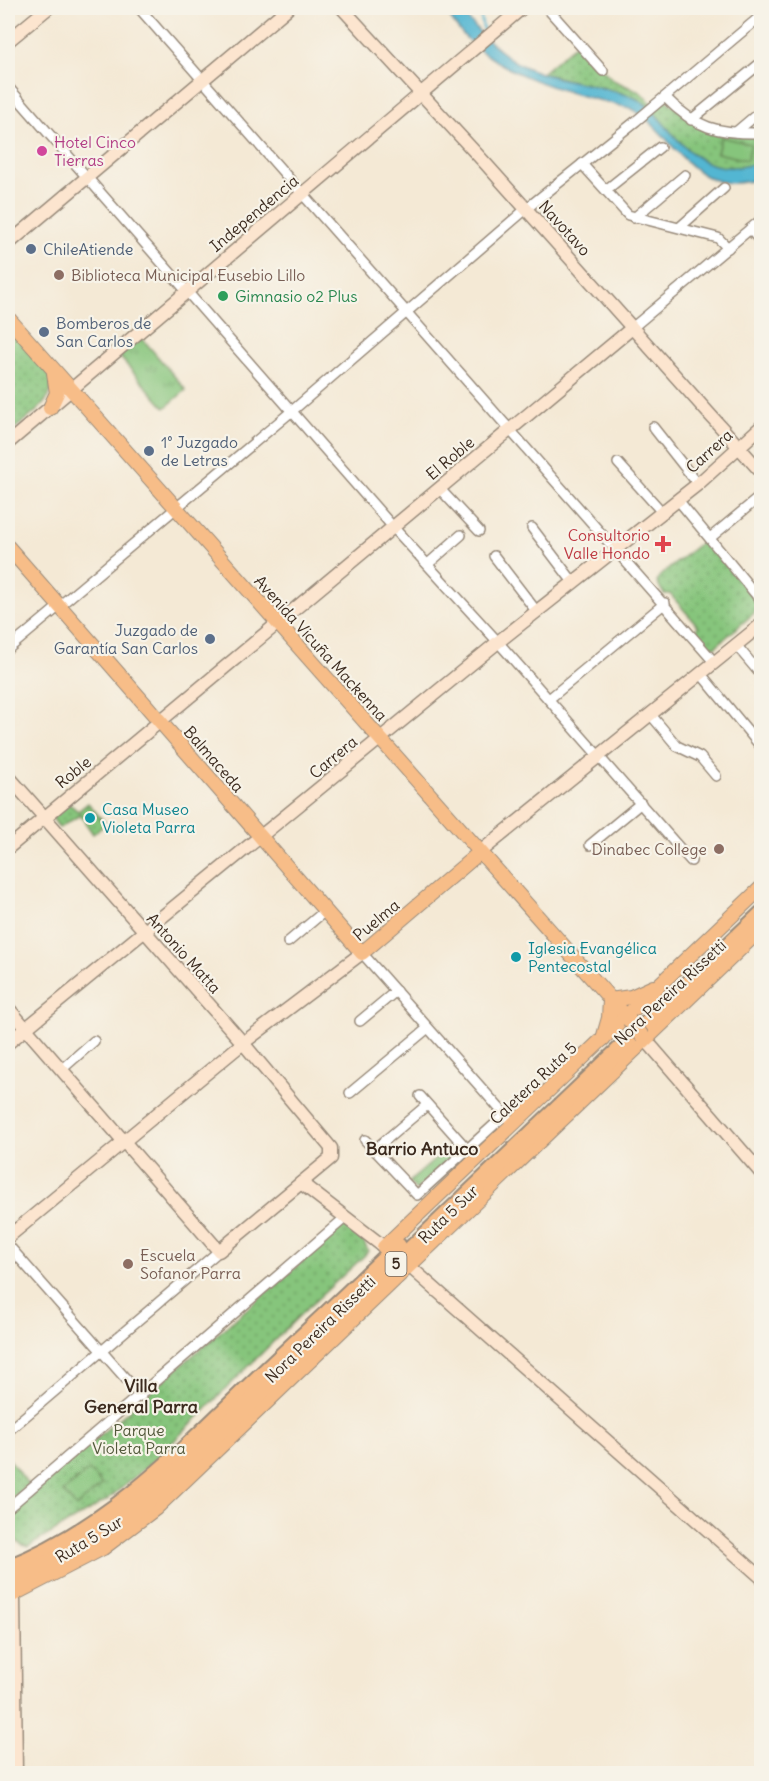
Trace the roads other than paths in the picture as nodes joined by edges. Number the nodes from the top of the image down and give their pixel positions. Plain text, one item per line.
1 (48, 8) edge
2 (139, 8) edge
3 (288, 8) edge
4 (342, 8) edge
5 (522, 8) edge
6 (547, 8) edge
7 (757, 8) edge
8 (762, 14) edge
9 (8, 41) edge
10 (762, 62) edge
11 (603, 71) dead end
12 (202, 80) junction
13 (8, 87) edge
14 (421, 93) junction
15 (665, 97) junction
16 (762, 110) edge
17 (690, 120) junction
18 (736, 132) junction
19 (762, 133) edge
20 (660, 147) dead end
21 (582, 164) junction
22 (685, 175) dead end
23 (86, 177) junction
24 (724, 188) dead end
25 (606, 190) junction
26 (303, 193) junction
27 (526, 209) junction
28 (634, 218) junction
29 (762, 219) edge
30 (680, 227) junction
31 (750, 229) junction
32 (762, 243) edge
33 (8, 244) edge
34 (728, 248) junction
35 (187, 291) junction
36 (407, 310) junction
37 (8, 318) edge
38 (632, 328) junction
39 (50, 366) junction
40 (71, 390) junction
41 (50, 408) junction
42 (292, 411) junction
43 (762, 426) edge
44 (653, 427) dead end
45 (511, 429) junction
46 (8, 443) edge
47 (737, 447) junction
48 (618, 463) dead end
49 (762, 473) edge
50 (698, 484) junction
51 (440, 488) junction
52 (762, 495) edge
53 (678, 500) junction
54 (174, 508) junction
55 (662, 512) junction
56 (393, 527) junction
57 (532, 528) dead end
58 (479, 531) dead end
59 (461, 535) dead end
60 (710, 538) junction
61 (8, 547) edge
62 (616, 548) junction
63 (494, 556) dead end
64 (428, 564) junction
65 (573, 582) junction
66 (762, 602) edge
67 (664, 603) junction
68 (59, 605) junction
69 (537, 612) junction
70 (278, 624) junction
71 (762, 624) edge
72 (498, 642) junction
73 (736, 645) junction
74 (8, 649) edge
75 (715, 663) junction
76 (701, 674) junction
77 (762, 676) edge
78 (549, 699) junction
79 (651, 715) junction
80 (160, 722) junction
81 (380, 740) junction
82 (762, 748) edge
83 (599, 756) junction
84 (8, 776) edge
85 (716, 776) dead end
86 (641, 803) junction
87 (44, 817) junction
88 (261, 838) junction
89 (590, 845) dead end
90 (8, 848) edge
91 (479, 853) junction
92 (691, 861) dead end
93 (762, 888) edge
94 (762, 900) edge
95 (326, 910) junction
96 (762, 914) edge
97 (762, 928) edge
98 (144, 933) junction
99 (288, 942) dead end
100 (362, 953) junction
101 (666, 980) junction
102 (396, 991) junction
103 (610, 1000) junction
104 (8, 1008) edge
105 (628, 1019) junction
106 (360, 1021) dead end
107 (26, 1028) junction
108 (428, 1028) junction
109 (644, 1038) junction
110 (94, 1041) dead end
111 (603, 1041) junction
112 (8, 1043) edge
113 (243, 1043) junction
114 (62, 1069) junction
115 (350, 1093) dead end
116 (420, 1096) dead end
117 (427, 1105) junction
118 (509, 1120) junction
119 (365, 1140) dead end
120 (124, 1142) junction
121 (467, 1149) junction
122 (374, 1150) junction
123 (762, 1174) edge
124 (302, 1183) junction
125 (346, 1218) junction
126 (8, 1237) edge
127 (8, 1245) edge
128 (384, 1247) junction
129 (219, 1251) junction
130 (409, 1266) junction
131 (101, 1350) junction
132 (244, 1392) junction
133 (141, 1396) junction
134 (8, 1431) edge
135 (8, 1508) edge
136 (8, 1568) edge
137 (762, 1578) edge
138 (10, 1591) edge
139 (16, 1773) edge

1 - 9 street
2 - 12 street
3 - 12 street
4 - 14 street, Navotavo
5 - 14 street, Independencia
6 - 11 street
7 - 8 street
8 - 15 street
10 - 17 street
12 - 23 street
12 - 26 street
13 - 23 street
14 - 26 street, Independencia
14 - 27 street, Navotavo
15 - 17 street
15 - 21 street
16 - 18 street
17 - 18 street
18 - 19 street
20 - 25 street
21 - 25 street
21 - 27 street
22 - 28 street
23 - 33 street
23 - 35 street
24 - 30 street
25 - 28 street
26 - 35 street, Independencia
26 - 36 street
27 - 36 street
27 - 38 street, Navotavo
28 - 30 street
29 - 31 street, El Roble
30 - 34 street
31 - 32 street
31 - 34 street, El Roble
34 - 38 street, El Roble
35 - 40 street, Independencia
35 - 42 street
36 - 42 street
36 - 45 street
37 - 39 main road, Avenida Vicuña Mackenna
38 - 45 street, El Roble
38 - 47 street, Navotavo
39 - 40 main road, Avenida Vicuña Mackenna
39 - 41 main road
40 - 41 street, Independencia
40 - 54 main road, Avenida Vicuña Mackenna
41 - 46 street, Independencia
42 - 54 street
42 - 56 street
43 - 47 street, Carrera
44 - 50 street
45 - 51 street, El Roble
45 - 62 street
47 - 49 street, Navotavo
47 - 50 street, Carrera
48 - 55 street
50 - 53 street, Carrera
51 - 56 street, El Roble
51 - 58 street
52 - 60 street
53 - 55 street, Carrera
53 - 60 street
54 - 68 street
54 - 70 main road, Avenida Vicuña Mackenna
55 - 62 street, Carrera
56 - 64 street
56 - 70 street, El Roble
57 - 65 street
59 - 64 street
60 - 66 street
61 - 68 main road, Balmaceda
62 - 65 street, Carrera
62 - 67 street
63 - 69 street
64 - 72 street
65 - 69 street, Carrera
67 - 75 street
67 - 78 street
68 - 74 street
68 - 80 main road, Balmaceda
69 - 72 street, Carrera
70 - 80 street, El Roble
70 - 81 main road, Avenida Vicuña Mackenna
71 - 73 street, Puelma
72 - 78 street
72 - 81 street, Carrera
73 - 75 street, Puelma
73 - 77 street
75 - 76 street, Puelma
76 - 79 street, Puelma
76 - 82 street
78 - 83 street
79 - 83 street, Puelma
79 - 85 street
80 - 87 street, Roble
80 - 88 main road, Balmaceda
81 - 88 street, Carrera
81 - 91 main road, Avenida Vicuña Mackenna
83 - 86 street
83 - 91 street, Puelma
84 - 87 street, Antonio Matta
86 - 89 street
86 - 92 street
87 - 90 street, Roble
87 - 98 street, Antonio Matta
88 - 95 main road, Balmaceda
88 - 98 street, Carrera
91 - 100 main road, Puelma
91 - 103 main road, Avenida Vicuña Mackenna
93 - 101 main road, Caletera Ruta 5
94 - 132 highway, Ruta 5 Sur / 5
95 - 99 street
95 - 100 main road, Balmaceda
96 - 138 highway, Ruta 5 Sur / 5
97 - 109 main road, Nora Pereira Rissetti
98 - 107 street, Carrera
98 - 113 street, Antonio Matta
100 - 102 street, Balmaceda
100 - 113 street, Puelma
101 - 103 main road
101 - 105 main road, Caletera Ruta 5
102 - 106 street
102 - 108 street, Balmaceda
103 - 105 main road, Avenida Vicuña Mackenna
103 - 111 main road
104 - 107 street
105 - 109 main road, Avenida Vicuña Mackenna, bridge
105 - 111 main road, Caletera Ruta 5
107 - 112 street, Carrera
107 - 114 street
108 - 115 street
108 - 118 street, Balmaceda
109 - 123 street
109 - 130 main road, Nora Pereira Rissetti
110 - 114 street
111 - 118 main road, Caletera Ruta 5
113 - 120 street, Puelma
113 - 124 street, Antonio Matta
114 - 120 street
116 - 117 street
117 - 121 street
117 - 122 street
118 - 121 street
118 - 128 main road, Caletera Ruta 5
119 - 122 street
120 - 126 street, Puelma
120 - 129 street
121 - 122 street
124 - 125 street
124 - 129 street
125 - 128 street
125 - 133 street
127 - 131 street
128 - 132 highway
129 - 131 street
130 - 137 street
130 - 138 main road, Nora Pereira Rissetti
131 - 133 street
131 - 134 street
132 - 136 highway, Ruta 5 Sur / 5
133 - 135 street
138 - 139 street

